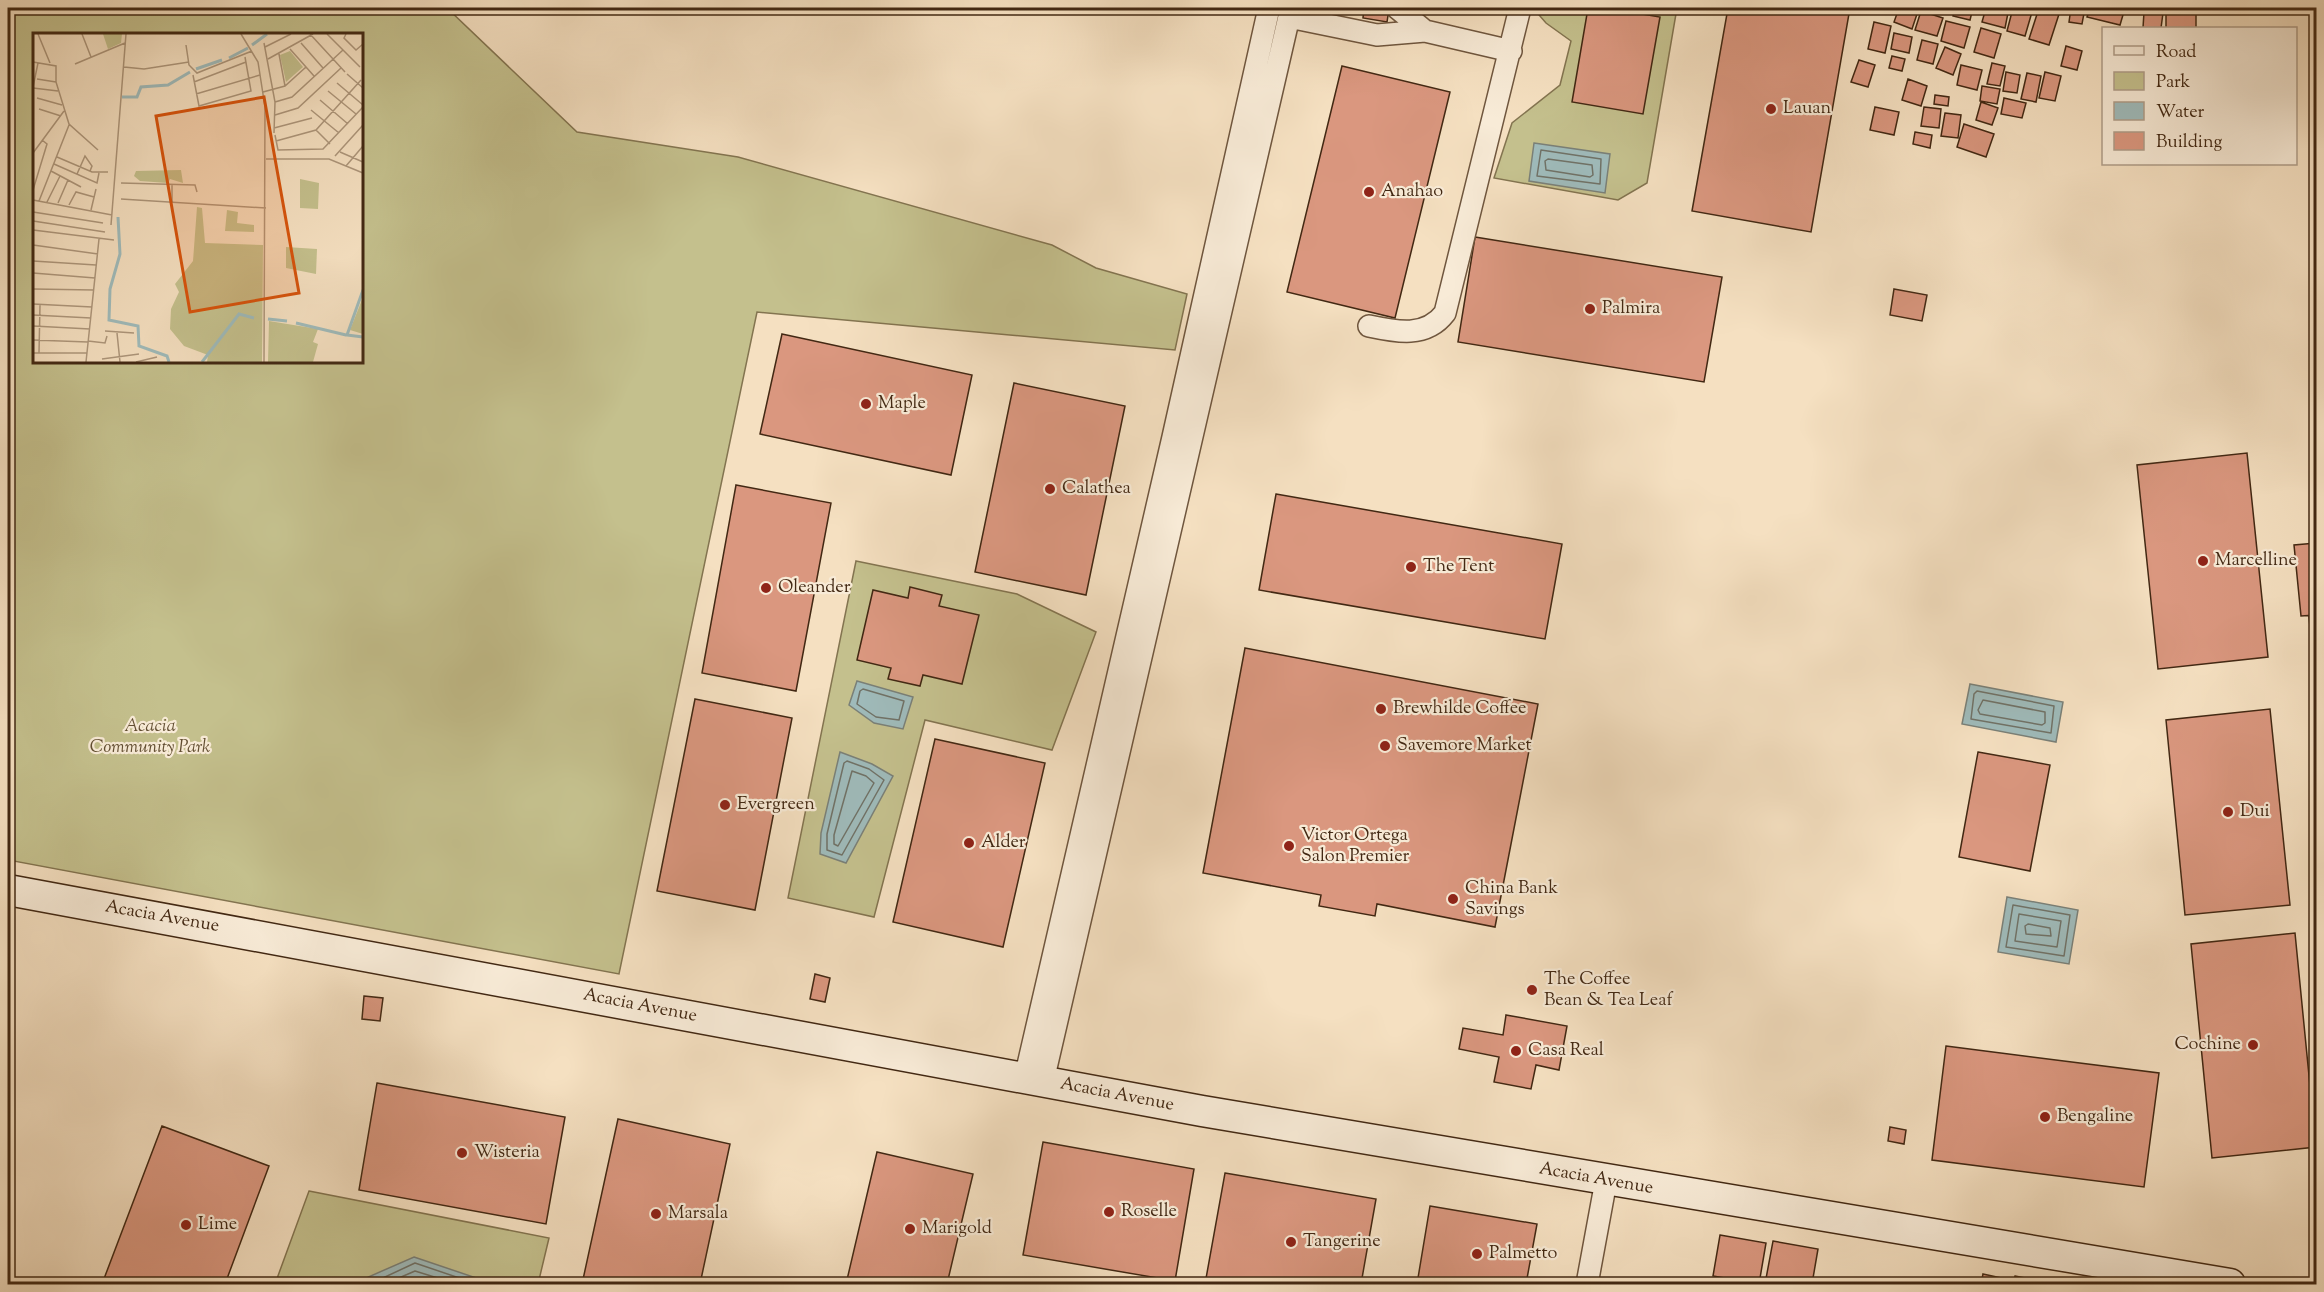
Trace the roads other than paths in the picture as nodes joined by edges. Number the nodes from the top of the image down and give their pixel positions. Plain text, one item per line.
1 (1269, 8) edge
2 (1397, 8) edge
3 (1520, 8) edge
4 (1290, 12) edge
5 (1425, 31) junction
6 (1511, 51) junction
7 (1370, 326) dead end
8 (1147, 596) junction
9 (8, 890) edge
10 (1034, 1079) junction
11 (1606, 1181) junction
12 (1587, 1284) edge
13 (2230, 1284) edge

1 - 8 street
2 - 5 street
3 - 6 street
4 - 5 street
4 - 8 street
5 - 6 street
6 - 7 street
8 - 10 street
9 - 10 street, Acacia Avenue
10 - 11 street, Acacia Avenue
11 - 12 street
11 - 13 street, Acacia Avenue

